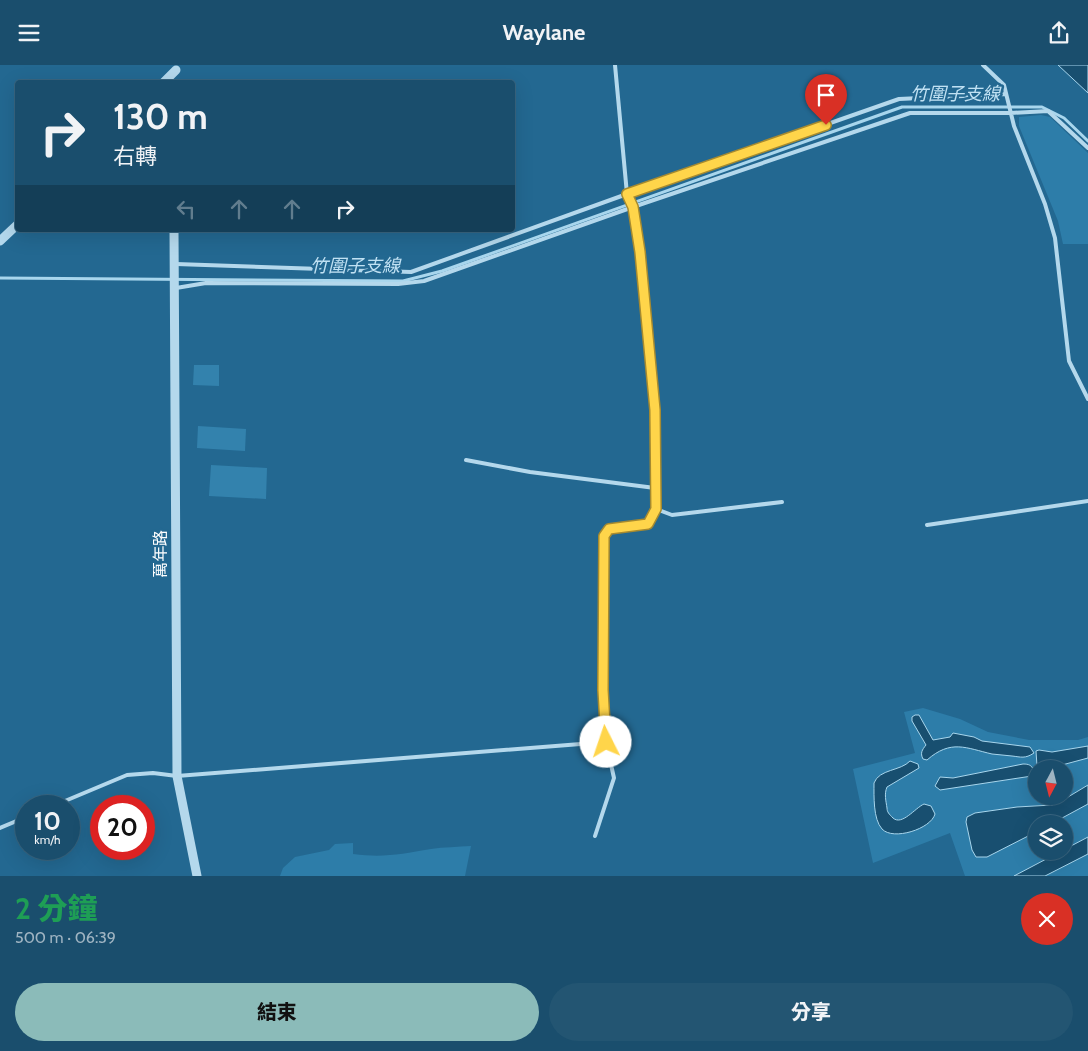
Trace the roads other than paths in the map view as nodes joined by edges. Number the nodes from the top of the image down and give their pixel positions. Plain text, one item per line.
1 (616, 65) edge
2 (983, 65) edge
3 (176, 67) edge
4 (165, 80) edge
5 (176, 80) edge
6 (1006, 94) junction
7 (1010, 113) junction
8 (1088, 148) edge
9 (627, 194) junction
10 (633, 207) junction
11 (15, 227) edge
12 (174, 232) edge
13 (0, 241) edge
14 (174, 264) junction
15 (174, 289) junction
16 (1088, 399) edge
17 (466, 460) dead end
18 (654, 488) junction
19 (1088, 501) edge
20 (782, 502) dead end
21 (656, 509) junction
22 (927, 525) dead end
23 (606, 742) junction
24 (177, 776) junction
25 (79, 795) edge
26 (15, 822) edge
27 (0, 828) edge
28 (595, 836) dead end
29 (197, 876) edge

1 - 9 lane
2 - 6 lane
3 - 4 street
3 - 5 street
6 - 7 lane
6 - 9 lane
7 - 8 lane
7 - 10 lane
7 - 16 lane
9 - 10 lane
9 - 14 lane
10 - 15 lane
10 - 18 lane
11 - 13 street
12 - 14 street, 萬年路
14 - 15 street, 萬年路
15 - 24 street, 萬年路
17 - 18 lane
18 - 21 lane
19 - 22 lane
20 - 21 lane
21 - 23 lane
23 - 24 lane
23 - 28 lane
24 - 25 lane
24 - 29 street, 萬年路
26 - 27 lane

